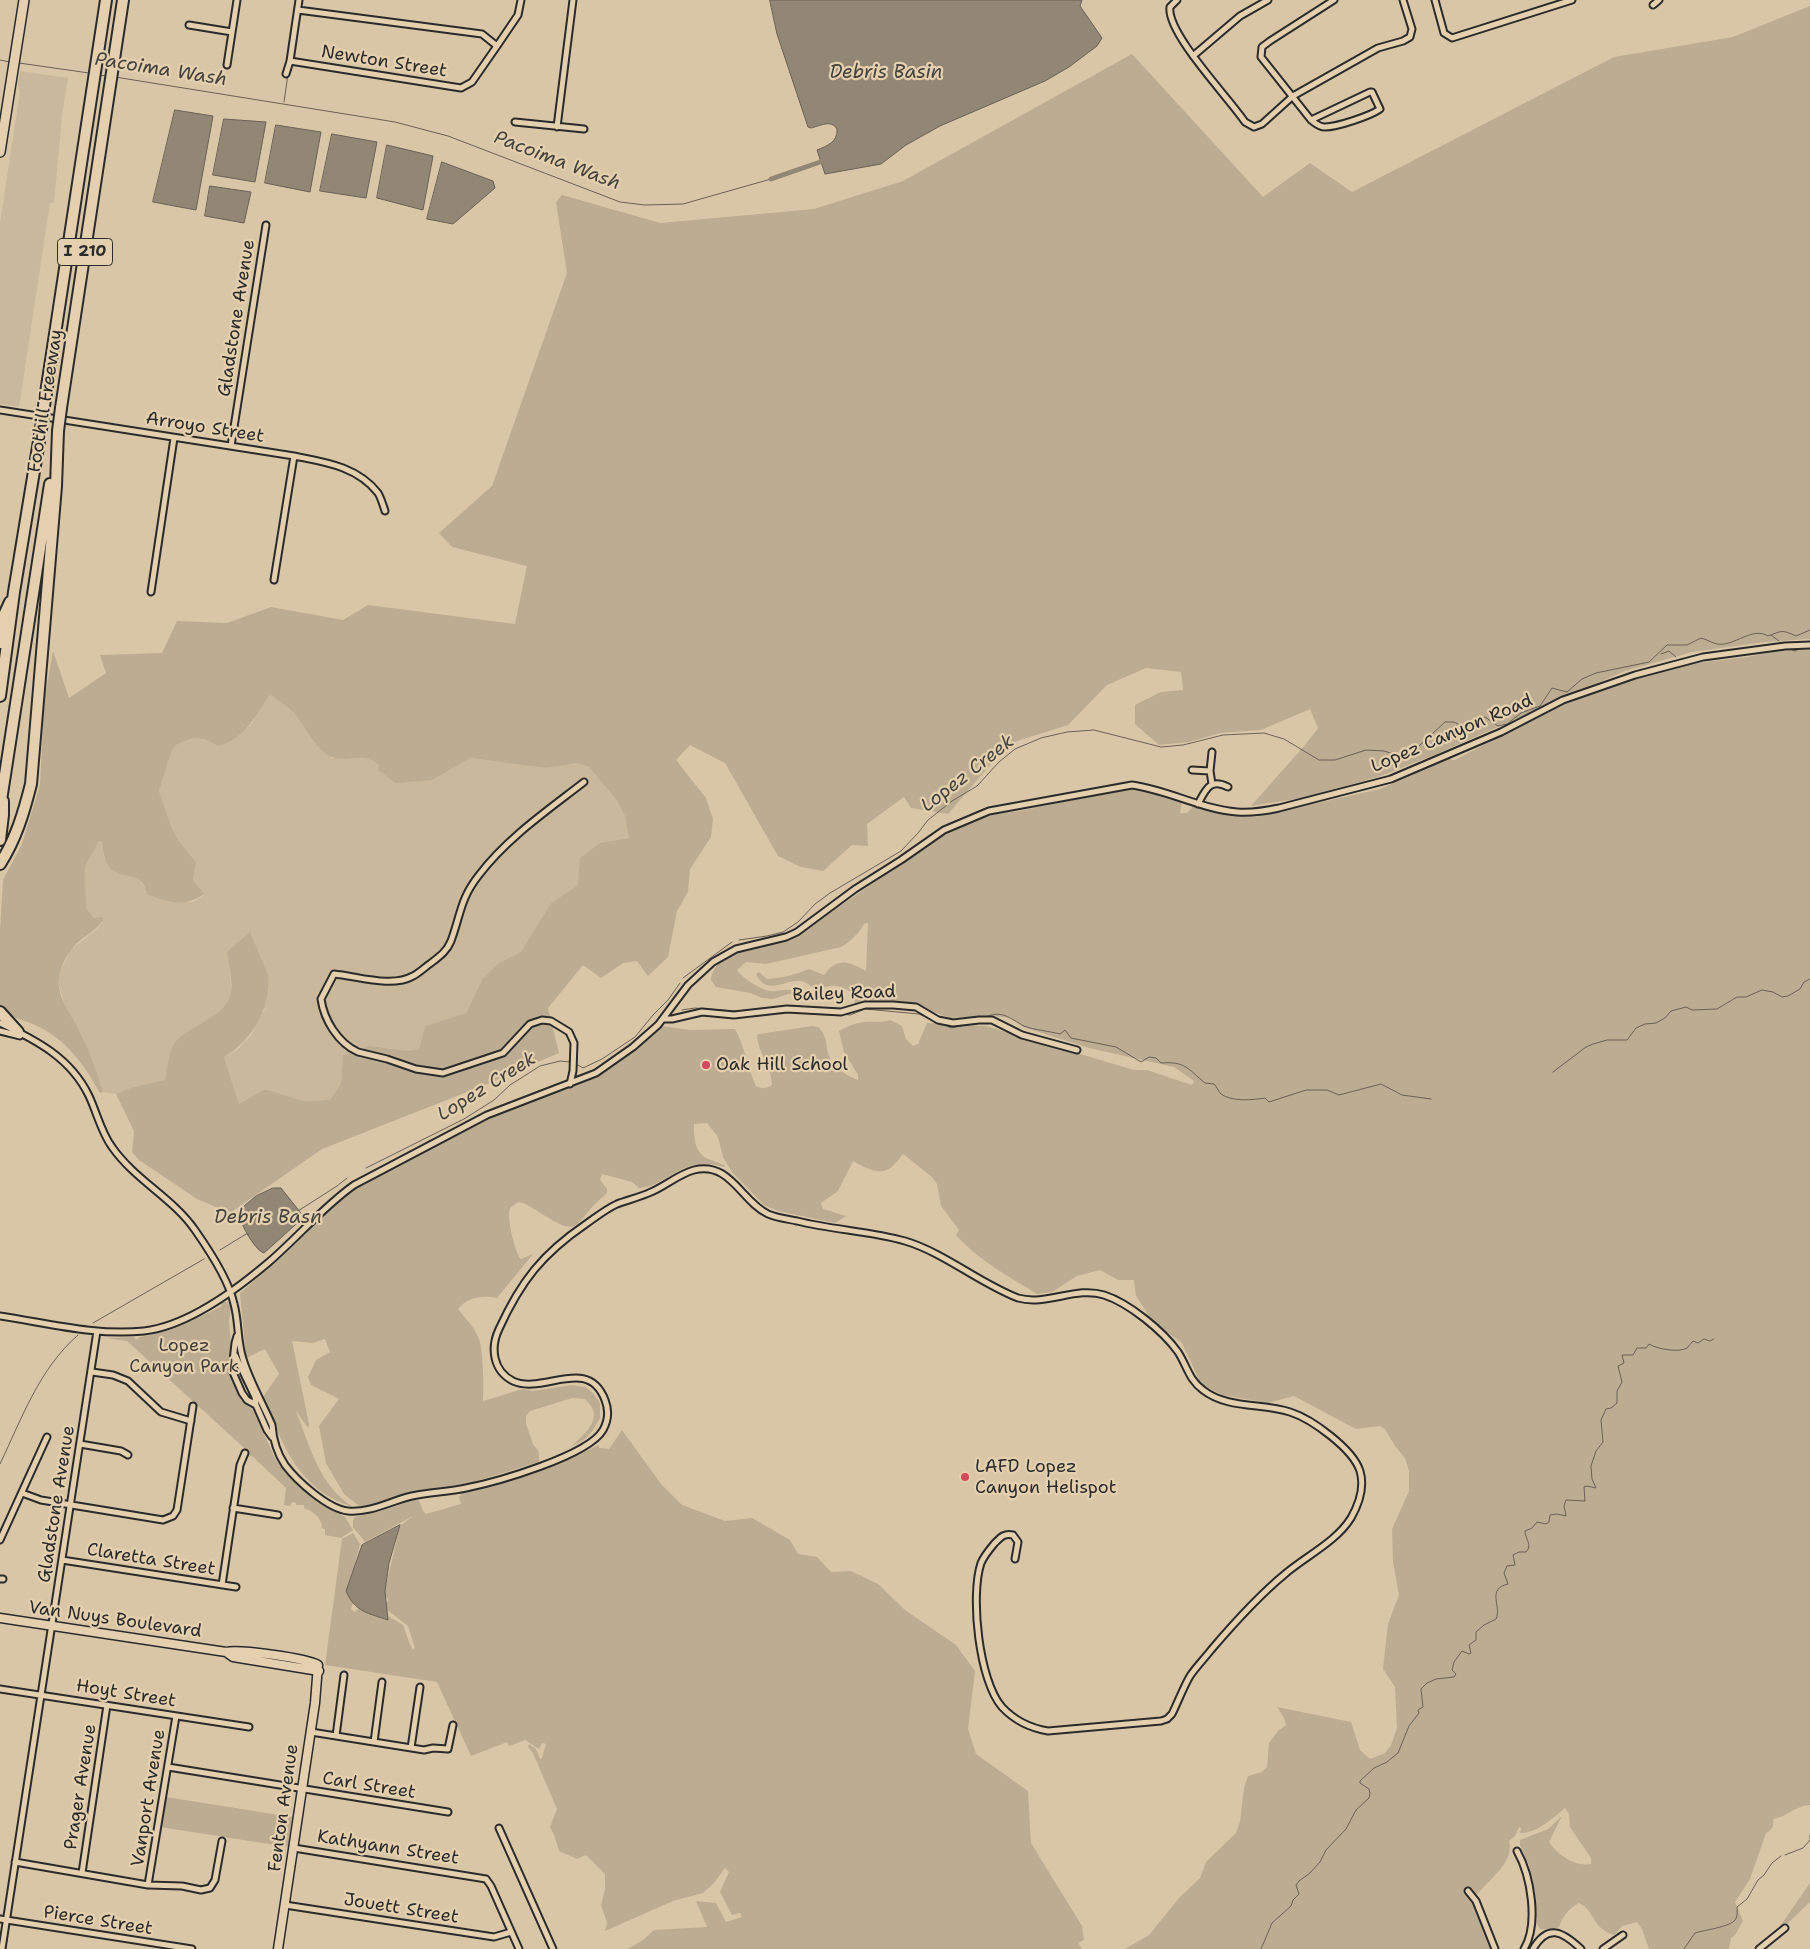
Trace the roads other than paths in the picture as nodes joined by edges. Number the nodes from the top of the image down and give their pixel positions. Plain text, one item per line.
1 (24, 0) edge
2 (100, 0) edge
3 (106, 0) edge
4 (123, 0) edge
5 (130, 0) edge
6 (237, 0) edge
7 (299, 0) edge
8 (521, 0) edge
9 (573, 0) edge
10 (1177, 0) edge
11 (1268, 0) edge
12 (1403, 0) edge
13 (1435, 0) edge
14 (1572, 0) edge
15 (1659, 0) edge
16 (1330, 1) edge
17 (1653, 5) dead end
18 (298, 10) junction
19 (189, 25) dead end
20 (232, 32) junction
21 (99, 41) junction
22 (497, 46) junction
23 (1192, 56) junction
24 (115, 57) junction
25 (290, 61) junction
26 (227, 65) dead end
27 (286, 74) dead end
28 (1293, 96) junction
29 (1311, 120) junction
30 (515, 122) dead end
31 (556, 127) junction
32 (584, 129) dead end
33 (0, 152) edge
34 (266, 225) dead end
35 (0, 410) edge
36 (58, 431) junction
37 (174, 438) junction
38 (231, 446) junction
39 (294, 456) junction
40 (385, 511) dead end
41 (274, 580) dead end
42 (14, 592) junction
43 (151, 592) dead end
44 (0, 643) edge
45 (1810, 645) edge
46 (0, 696) edge
47 (1212, 752) dead end
48 (1192, 770) dead end
49 (1210, 771) junction
50 (584, 782) dead end
51 (1212, 784) junction
52 (1228, 787) dead end
53 (2, 791) junction
54 (1198, 804) junction
55 (0, 806) edge
56 (0, 840) edge
57 (0, 864) edge
58 (0, 1012) edge
59 (664, 1019) junction
60 (0, 1023) edge
61 (0, 1031) edge
62 (18, 1032) junction
63 (30, 1039) junction
64 (1077, 1050) dead end
65 (570, 1084) junction
66 (230, 1292) junction
67 (0, 1316) edge
68 (97, 1331) junction
69 (237, 1336) junction
70 (235, 1355) junction
71 (92, 1372) junction
72 (256, 1405) junction
73 (193, 1406) dead end
74 (191, 1421) junction
75 (47, 1437) dead end
76 (272, 1437) junction
77 (80, 1444) junction
78 (245, 1453) dead end
79 (128, 1455) dead end
80 (22, 1493) junction
81 (71, 1505) junction
82 (233, 1508) junction
83 (278, 1515) dead end
84 (0, 1540) edge
85 (1015, 1559) dead end
86 (62, 1560) junction
87 (222, 1585) junction
88 (236, 1587) dead end
89 (0, 1618) edge
90 (52, 1626) junction
91 (319, 1671) joint
92 (344, 1675) dead end
93 (382, 1682) dead end
94 (420, 1688) dead end
95 (0, 1689) edge
96 (41, 1695) junction
97 (107, 1705) junction
98 (176, 1716) junction
99 (453, 1725) dead end
100 (248, 1727) dead end
101 (310, 1732) junction
102 (336, 1736) junction
103 (374, 1742) junction
104 (411, 1748) junction
105 (168, 1767) junction
106 (302, 1790) junction
107 (448, 1812) dead end
108 (500, 1828) dead end
109 (222, 1840) dead end
110 (294, 1848) junction
111 (1517, 1851) dead end
112 (15, 1862) junction
113 (82, 1873) junction
114 (148, 1885) junction
115 (1468, 1891) dead end
116 (285, 1905) junction
117 (0, 1919) edge
118 (6, 1920) junction
119 (1785, 1928) dead end
120 (511, 1932) junction
121 (1623, 1935) dead end
122 (1579, 1948) edge
123 (2, 1949) edge
124 (192, 1949) edge
125 (278, 1949) edge
126 (519, 1949) edge
127 (553, 1949) edge
128 (1495, 1949) edge
129 (1524, 1949) edge
130 (1534, 1949) edge
131 (1603, 1949) edge
132 (1759, 1949) edge

1 - 33 main road
2 - 21 highway
3 - 21 highway, Foothill Freeway / I 210
4 - 24 highway, Foothill Freeway / I 210
5 - 24 highway
6 - 20 street
7 - 18 street
8 - 22 street
9 - 31 street
10 - 23 street
11 - 23 street
12 - 28 street
13 - 14 street
15 - 17 street
16 - 28 street
18 - 22 street
18 - 25 street
19 - 20 street
20 - 26 street
21 - 42 highway, Foothill Freeway / I 210, bridge
22 - 25 street, Newton Street
23 - 28 street
24 - 36 highway, Foothill Freeway / I 210, bridge
25 - 27 street
28 - 29 street
29 - 29 street
30 - 31 street
31 - 32 street
34 - 38 street, Gladstone Avenue
35 - 37 street, Arroyo Street
36 - 53 highway, Foothill Freeway / I 210
36 - 57 highway
37 - 38 street, Arroyo Street
37 - 43 street
38 - 39 street, Arroyo Street
39 - 40 street, Arroyo Street
39 - 41 street
42 - 44 highway
42 - 46 highway, Foothill Freeway / I 210
45 - 54 street, Lopez Canyon Road
47 - 49 street
48 - 49 street
49 - 51 street
50 - 65 street
51 - 52 street
51 - 54 street
53 - 55 highway, Foothill Freeway / I 210
53 - 56 highway
54 - 59 street, Lopez Canyon Road
58 - 62 highway
59 - 64 street, Bailey Road
59 - 65 street, Lopez Canyon Road
60 - 62 street
61 - 63 street
62 - 63 street
63 - 66 street
65 - 66 street, Lopez Canyon Road
66 - 68 street, Lopez Canyon Road
66 - 69 street
67 - 68 street, Lopez Canyon Road
68 - 71 street, Gladstone Avenue
69 - 70 street
69 - 76 street
70 - 72 street
70 - 72 street
71 - 74 street
71 - 77 street, Gladstone Avenue
72 - 76 street
73 - 74 street
74 - 81 street
75 - 80 street
76 - 85 street
77 - 79 street
77 - 81 street, Gladstone Avenue
78 - 82 street
80 - 81 street
80 - 84 street
81 - 86 street, Gladstone Avenue
82 - 83 street
82 - 87 street
86 - 87 street, Claretta Street
86 - 90 street, Gladstone Avenue
87 - 88 street, Claretta Street
89 - 90 street, Van Nuys Boulevard
90 - 91 street, Van Nuys Boulevard
90 - 96 street, Gladstone Avenue
91 - 101 street, Fenton Avenue
92 - 102 street
93 - 103 street
94 - 104 street
95 - 96 street, Hoyt Street
96 - 97 street, Hoyt Street
96 - 112 street, Gladstone Avenue
97 - 98 street, Hoyt Street
97 - 113 street, Prager Avenue
98 - 100 street, Hoyt Street
98 - 105 street, Vanport Avenue
99 - 104 street
101 - 102 street
101 - 106 street, Fenton Avenue
102 - 103 street
103 - 104 street
105 - 106 street, Carl Street
105 - 114 street, Vanport Avenue
106 - 107 street, Carl Street
106 - 110 street, Fenton Avenue
108 - 127 street
109 - 114 street
110 - 116 street, Fenton Avenue
110 - 120 street, Kathyann Street
111 - 129 street
112 - 113 street
112 - 118 street, Gladstone Avenue
113 - 114 street
115 - 128 street
116 - 120 street, Jouett Street
116 - 125 street, Fenton Avenue
117 - 118 street, Pierce Street
118 - 123 street, Gladstone Avenue
118 - 124 street, Pierce Street
119 - 132 street
120 - 126 street
121 - 131 street
122 - 130 street

